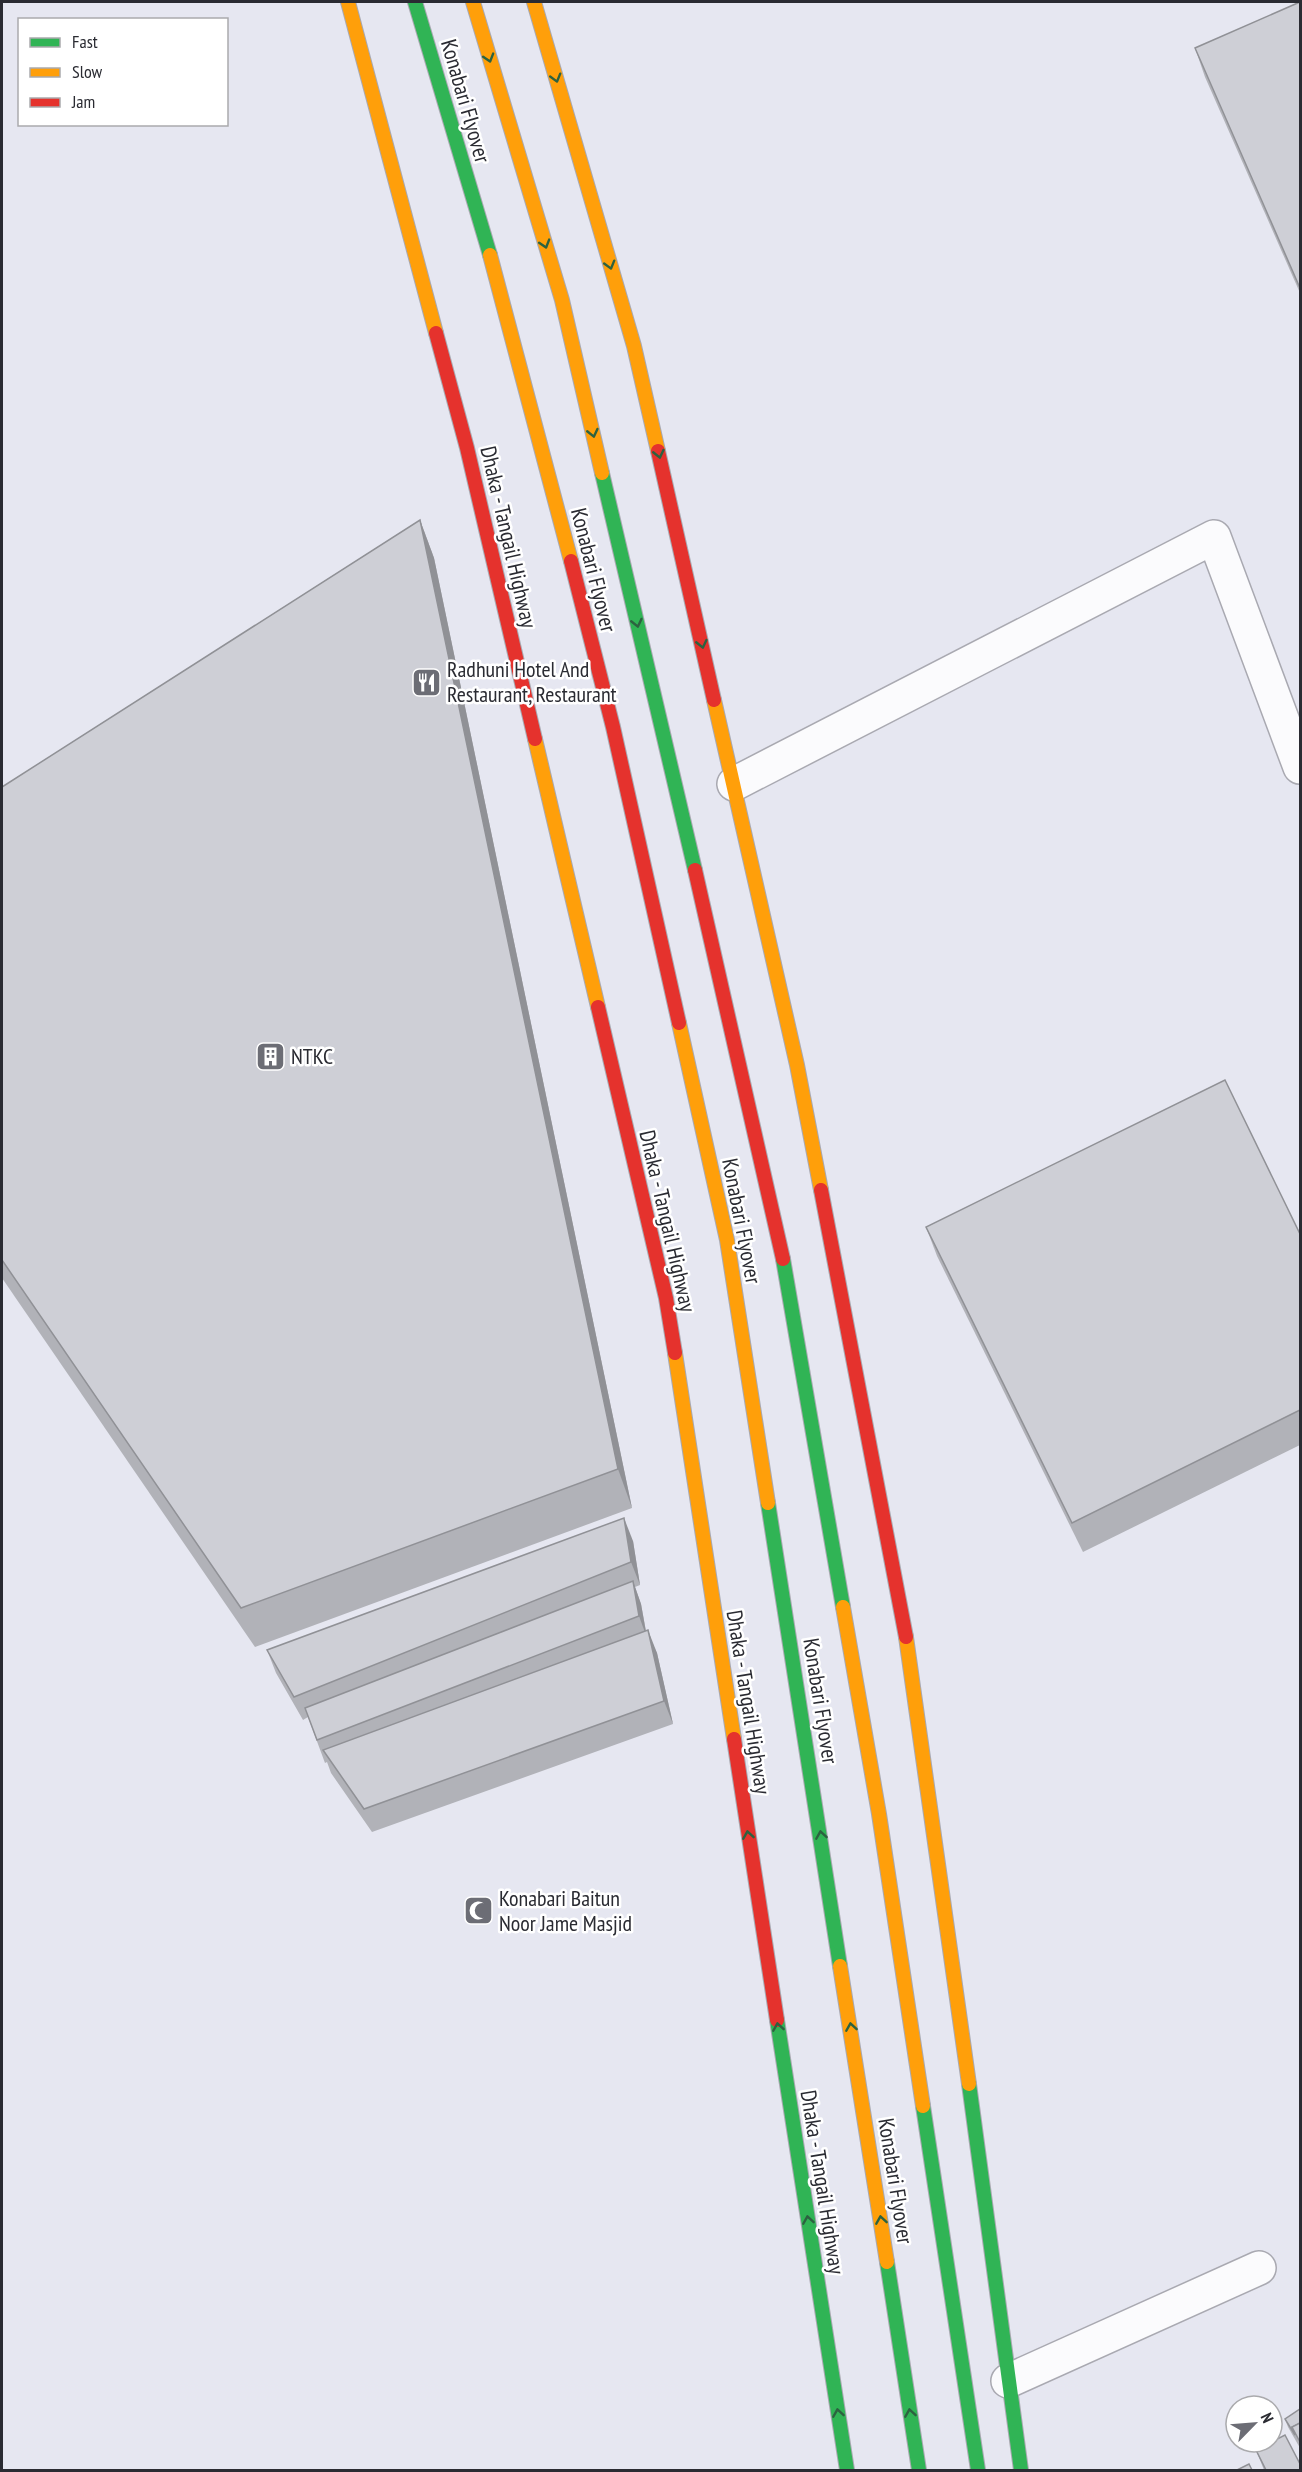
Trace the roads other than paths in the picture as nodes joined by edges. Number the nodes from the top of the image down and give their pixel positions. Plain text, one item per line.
1 (348, 2) edge
2 (415, 2) edge
3 (473, 2) edge
4 (534, 2) edge
5 (1300, 767) edge
6 (734, 784) junction
7 (1259, 2268) dead end
8 (1008, 2381) junction
9 (847, 2470) edge
10 (919, 2470) edge
11 (978, 2470) edge
12 (1021, 2470) edge

9 -> 1 main road, Dhaka - Tangail Highway
10 -> 2 main road, Konabari Flyover
3 -> 11 main road, Konabari Flyover
4 -> 6 main road
5 - 6 street
6 - 8 main road
7 - 8 street
8 - 12 main road

